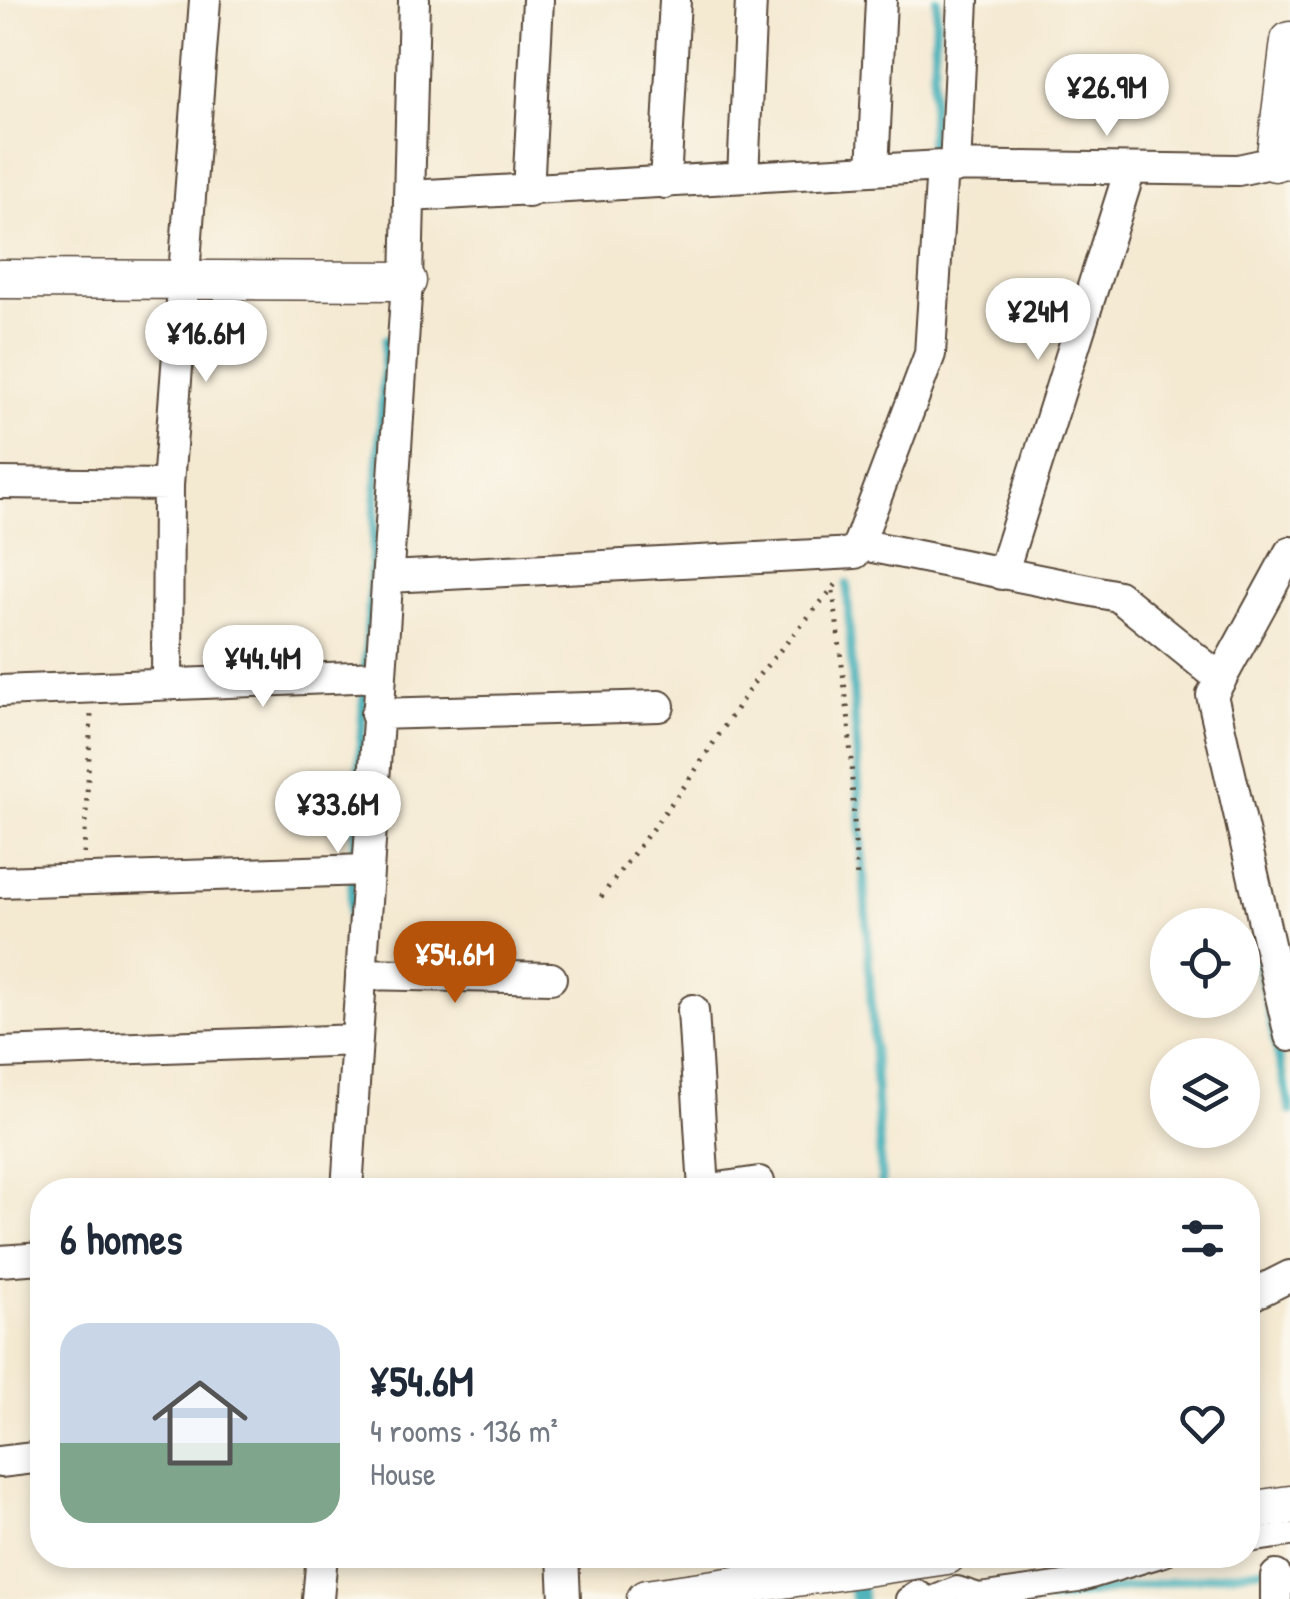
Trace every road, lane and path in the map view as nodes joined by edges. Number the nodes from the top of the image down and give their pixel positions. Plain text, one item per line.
1 (205, 0) edge
2 (414, 0) edge
3 (538, 0) edge
4 (675, 0) edge
5 (751, 0) edge
6 (881, 0) edge
7 (963, 0) edge
8 (1290, 41) edge
9 (1282, 163) edge
10 (949, 167) junction
11 (873, 170) junction
12 (1130, 170) junction
13 (743, 177) junction
14 (665, 182) junction
15 (528, 192) junction
16 (409, 196) junction
17 (0, 279) edge
18 (185, 281) junction
19 (407, 281) junction
20 (0, 484) edge
21 (168, 485) junction
22 (857, 548) junction
23 (1290, 552) edge
24 (1002, 574) junction
25 (388, 577) junction
26 (833, 590) junction
27 (368, 676) junction
28 (1222, 678) junction
29 (167, 684) junction
30 (92, 687) junction
31 (0, 691) edge
32 (659, 706) dead end
33 (376, 714) junction
34 (356, 870) junction
35 (83, 879) junction
36 (857, 880) dead end
37 (0, 882) edge
38 (601, 898) dead end
39 (361, 974) junction
40 (551, 978) dead end
41 (694, 1010) dead end
42 (1290, 1036) edge
43 (346, 1041) junction
44 (0, 1053) edge
45 (347, 1178) edge
46 (703, 1178) edge
47 (30, 1259) edge
48 (0, 1261) edge
49 (1290, 1276) edge
50 (1260, 1290) edge
51 (30, 1458) edge
52 (0, 1462) edge
53 (1290, 1505) edge
54 (1260, 1509) edge
55 (1290, 1536) edge
56 (1260, 1540) edge
57 (321, 1568) edge
58 (564, 1568) edge
59 (862, 1568) edge
60 (1123, 1568) edge
61 (318, 1599) edge
62 (565, 1599) edge
63 (646, 1599) edge
64 (907, 1599) edge

1 - 18 street
2 - 16 street
3 - 15 street
4 - 14 street
5 - 13 street
6 - 11 street
7 - 10 street
8 - 9 street
9 - 12 street
10 - 11 street
10 - 12 street
10 - 22 street
11 - 13 street
12 - 24 street
13 - 14 street
14 - 15 street
15 - 16 street
16 - 19 street
17 - 18 street
18 - 19 street
18 - 21 street
19 - 25 street
20 - 21 street
21 - 29 street
22 - 24 street
22 - 25 street
22 - 26 path
23 - 28 street
24 - 28 street
25 - 27 street
26 - 36 path
26 - 38 path
27 - 29 street
27 - 33 street
28 - 42 street
29 - 30 street
30 - 31 street
30 - 35 path
32 - 33 street
33 - 34 street
34 - 35 street
34 - 39 street
35 - 37 street
39 - 40 street
39 - 43 street
41 - 46 street
43 - 44 street
43 - 45 street
47 - 48 street
49 - 50 street
51 - 52 street
53 - 54 street
55 - 56 street
57 - 61 street
58 - 62 street
59 - 63 street
60 - 64 street

